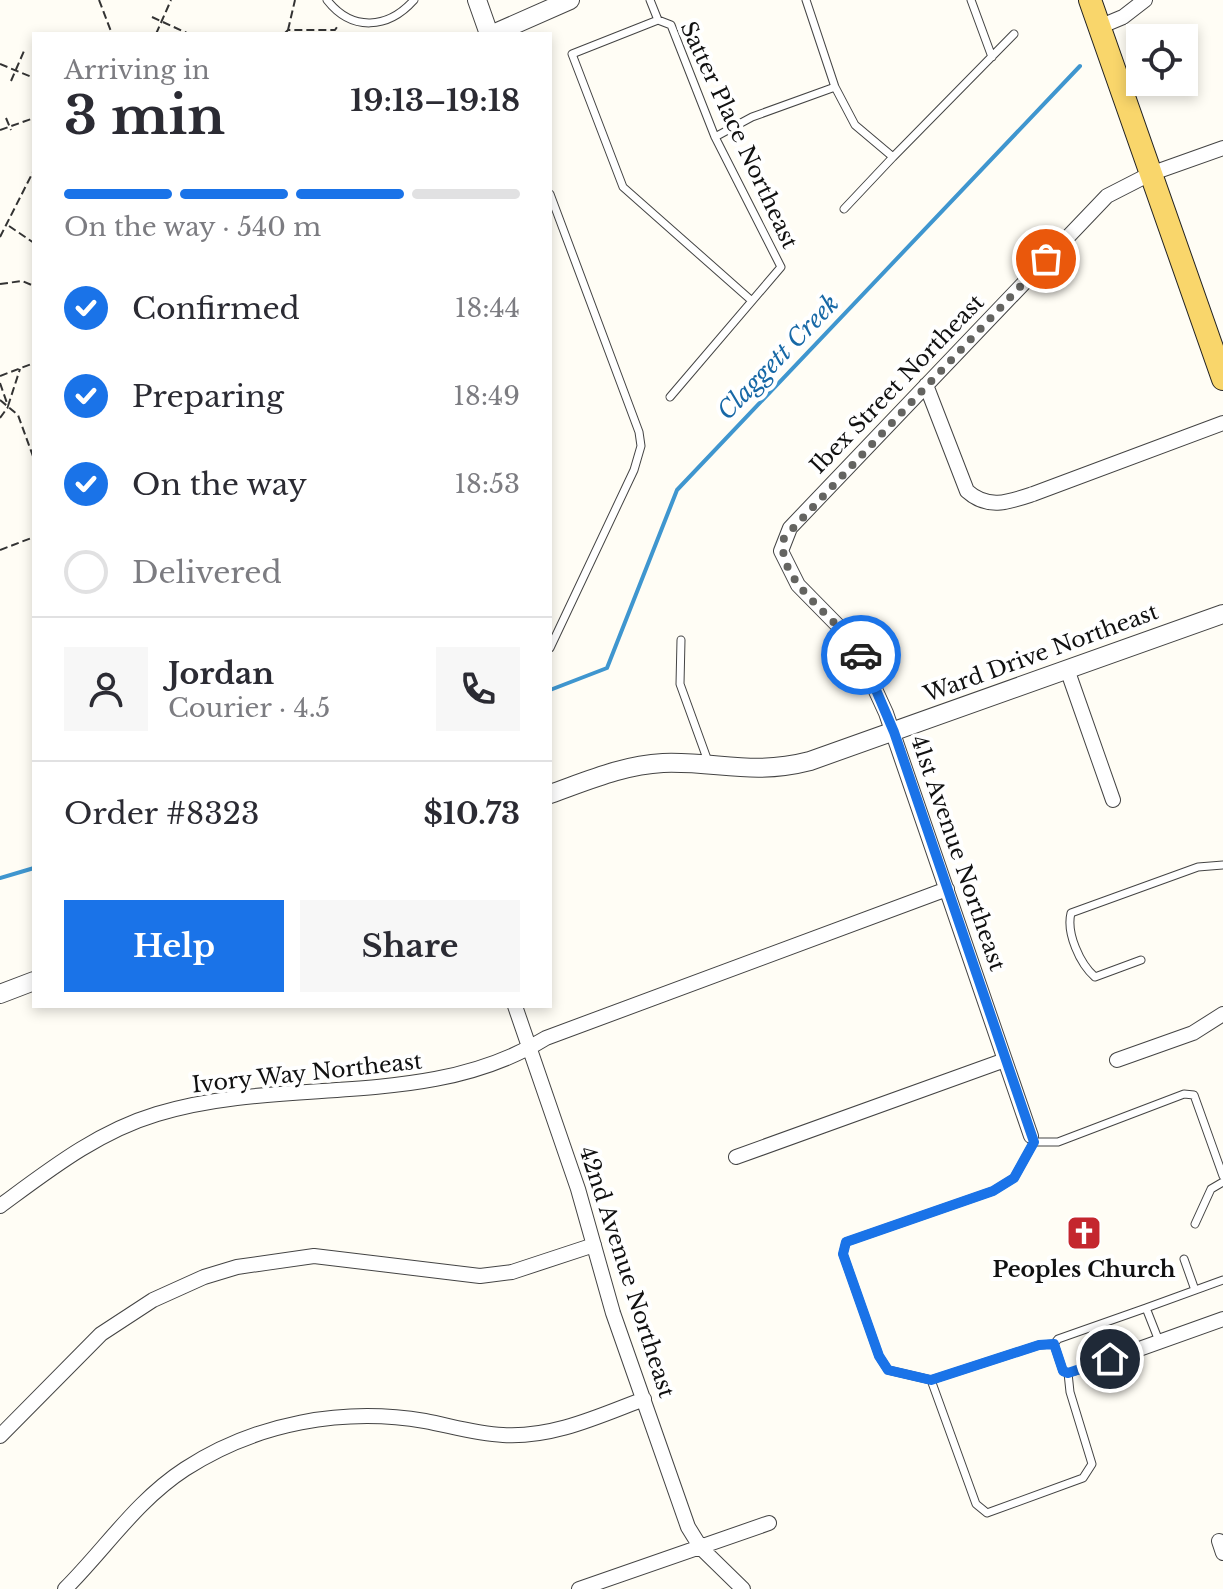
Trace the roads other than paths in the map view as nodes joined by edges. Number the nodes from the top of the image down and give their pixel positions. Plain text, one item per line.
1 (327, 0) edge
2 (414, 0) edge
3 (477, 0) edge
4 (570, 0) edge
5 (650, 0) edge
6 (806, 0) edge
7 (971, 0) edge
8 (1090, 0) edge
9 (1145, 0) edge
10 (658, 20) junction
11 (1099, 27) junction
12 (490, 32) edge
13 (496, 32) edge
14 (1014, 34) dead end
15 (992, 57) junction
16 (835, 87) junction
17 (715, 137) junction
18 (1223, 148) edge
19 (893, 157) junction
20 (1150, 174) junction
21 (552, 199) edge
22 (844, 209) dead end
23 (752, 301) junction
24 (1216, 334) edge
25 (1223, 379) edge
26 (926, 385) junction
27 (670, 397) dead end
28 (1223, 423) edge
29 (784, 563) joint
30 (1223, 614) edge
31 (681, 640) dead end
32 (552, 644) edge
33 (1067, 669) junction
34 (894, 732) junction
35 (710, 766) junction
36 (552, 793) edge
37 (1113, 800) dead end
38 (1223, 865) edge
39 (947, 889) junction
40 (1141, 960) dead end
41 (32, 982) edge
42 (0, 994) edge
43 (516, 1008) edge
44 (1223, 1014) edge
45 (529, 1048) junction
46 (1005, 1060) junction
47 (1117, 1060) dead end
48 (1033, 1139) junction
49 (736, 1157) dead end
50 (1223, 1176) edge
51 (1223, 1182) edge
52 (0, 1206) edge
53 (1195, 1224) dead end
54 (594, 1245) junction
55 (1184, 1259) dead end
56 (1223, 1280) edge
57 (1195, 1290) junction
58 (1146, 1308) junction
59 (1223, 1319) edge
60 (1159, 1341) junction
61 (1054, 1344) junction
62 (1086, 1368) joint
63 (1068, 1373) junction
64 (931, 1380) junction
65 (644, 1399) junction
66 (0, 1436) edge
67 (769, 1523) dead end
68 (701, 1548) junction
69 (65, 1589) edge
70 (579, 1589) edge
71 (743, 1589) edge

1 - 2 lane
3 - 12 street
4 - 13 street
5 - 10 lane, Satter Place Northeast
6 - 16 lane
7 - 15 lane
8 - 11 main road
9 - 11 street
10 - 17 lane, Satter Place Northeast
10 - 23 lane
11 - 20 main road
14 - 15 lane
15 - 19 lane
16 - 17 lane
16 - 19 lane
17 - 23 lane, Satter Place Northeast
18 - 20 street, Ibex Street Northeast
19 - 22 lane
20 - 24 main road
20 - 26 street, Ibex Street Northeast
21 - 32 lane
23 - 27 lane, Satter Place Northeast
24 - 25 main road
26 - 28 street
26 - 29 street, Ibex Street Northeast
29 - 34 street, 41st Avenue Northeast
30 - 33 street, Ward Drive Northeast
31 - 35 lane
33 - 34 street, Ward Drive Northeast
33 - 37 street
34 - 35 street, Ward Drive Northeast
34 - 39 street, 41st Avenue Northeast
35 - 36 street, Ward Drive Northeast
38 - 40 lane
39 - 45 street, Ivory Way Northeast
39 - 46 street, 41st Avenue Northeast
41 - 42 street
43 - 45 street, 42nd Avenue Northeast
44 - 47 street
45 - 52 street, Ivory Way Northeast
45 - 54 street, 42nd Avenue Northeast
46 - 48 street, 41st Avenue Northeast
46 - 49 street
48 - 50 lane
48 - 64 lane
51 - 53 lane
54 - 65 street, 42nd Avenue Northeast
54 - 66 street
55 - 57 lane
56 - 57 lane
57 - 58 lane
58 - 60 lane
58 - 61 lane
59 - 60 street
60 - 62 street
61 - 63 lane
61 - 64 lane
62 - 63 lane
63 - 64 lane
65 - 68 street, 42nd Avenue Northeast
65 - 69 street
67 - 68 street
68 - 70 street
68 - 71 street, 42nd Avenue Northeast

